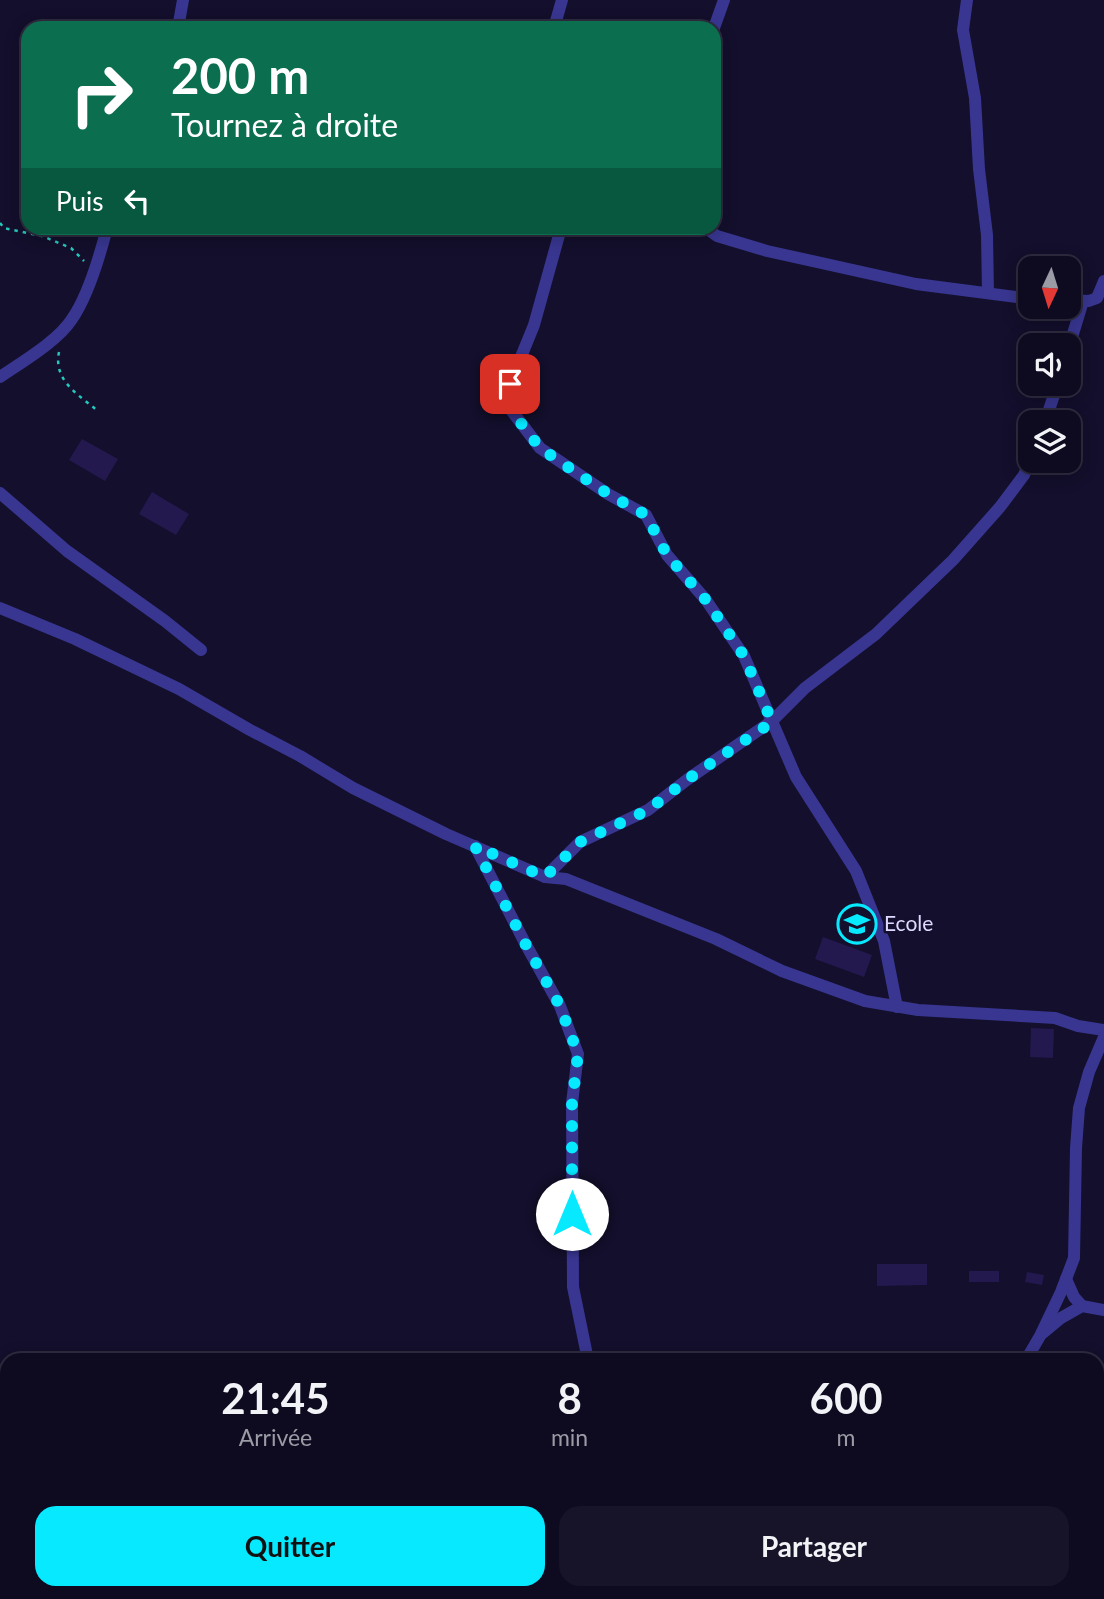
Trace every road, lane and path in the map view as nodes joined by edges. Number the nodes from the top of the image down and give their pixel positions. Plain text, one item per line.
1 (183, 0) edge
2 (562, 0) edge
3 (724, 0) edge
4 (967, 0) edge
5 (179, 21) edge
6 (556, 21) edge
7 (716, 21) edge
8 (0, 223) edge
9 (21, 232) edge
10 (37, 235) edge
11 (105, 235) edge
12 (559, 235) edge
13 (716, 235) edge
14 (93, 271) junction
15 (1104, 281) edge
16 (988, 293) junction
17 (1018, 297) edge
18 (1083, 301) joint
19 (1073, 333) edge
20 (62, 343) dead end
21 (0, 377) edge
22 (98, 411) dead end
23 (1025, 473) edge
24 (0, 493) edge
25 (0, 608) edge
26 (201, 650) dead end
27 (772, 722) junction
28 (475, 846) junction
29 (545, 877) junction
30 (897, 1007) junction
31 (1104, 1030) edge
32 (1104, 1037) edge
33 (1066, 1279) junction
34 (1082, 1306) junction
35 (1104, 1310) edge
36 (1040, 1336) junction
37 (587, 1353) edge
38 (1030, 1353) edge

1 - 5 street
2 - 6 street
3 - 7 street
4 - 16 street
8 - 9 path
10 - 14 path
11 - 14 street
12 - 27 street
13 - 16 street
14 - 21 street
15 - 18 street
16 - 17 street
18 - 19 street
20 - 22 path
23 - 27 street
24 - 26 street
25 - 28 street
27 - 29 street
27 - 30 street
28 - 29 street
28 - 37 street
29 - 30 street
30 - 31 street
32 - 33 street
33 - 34 street
33 - 36 street
34 - 35 street
34 - 36 street
36 - 38 street

